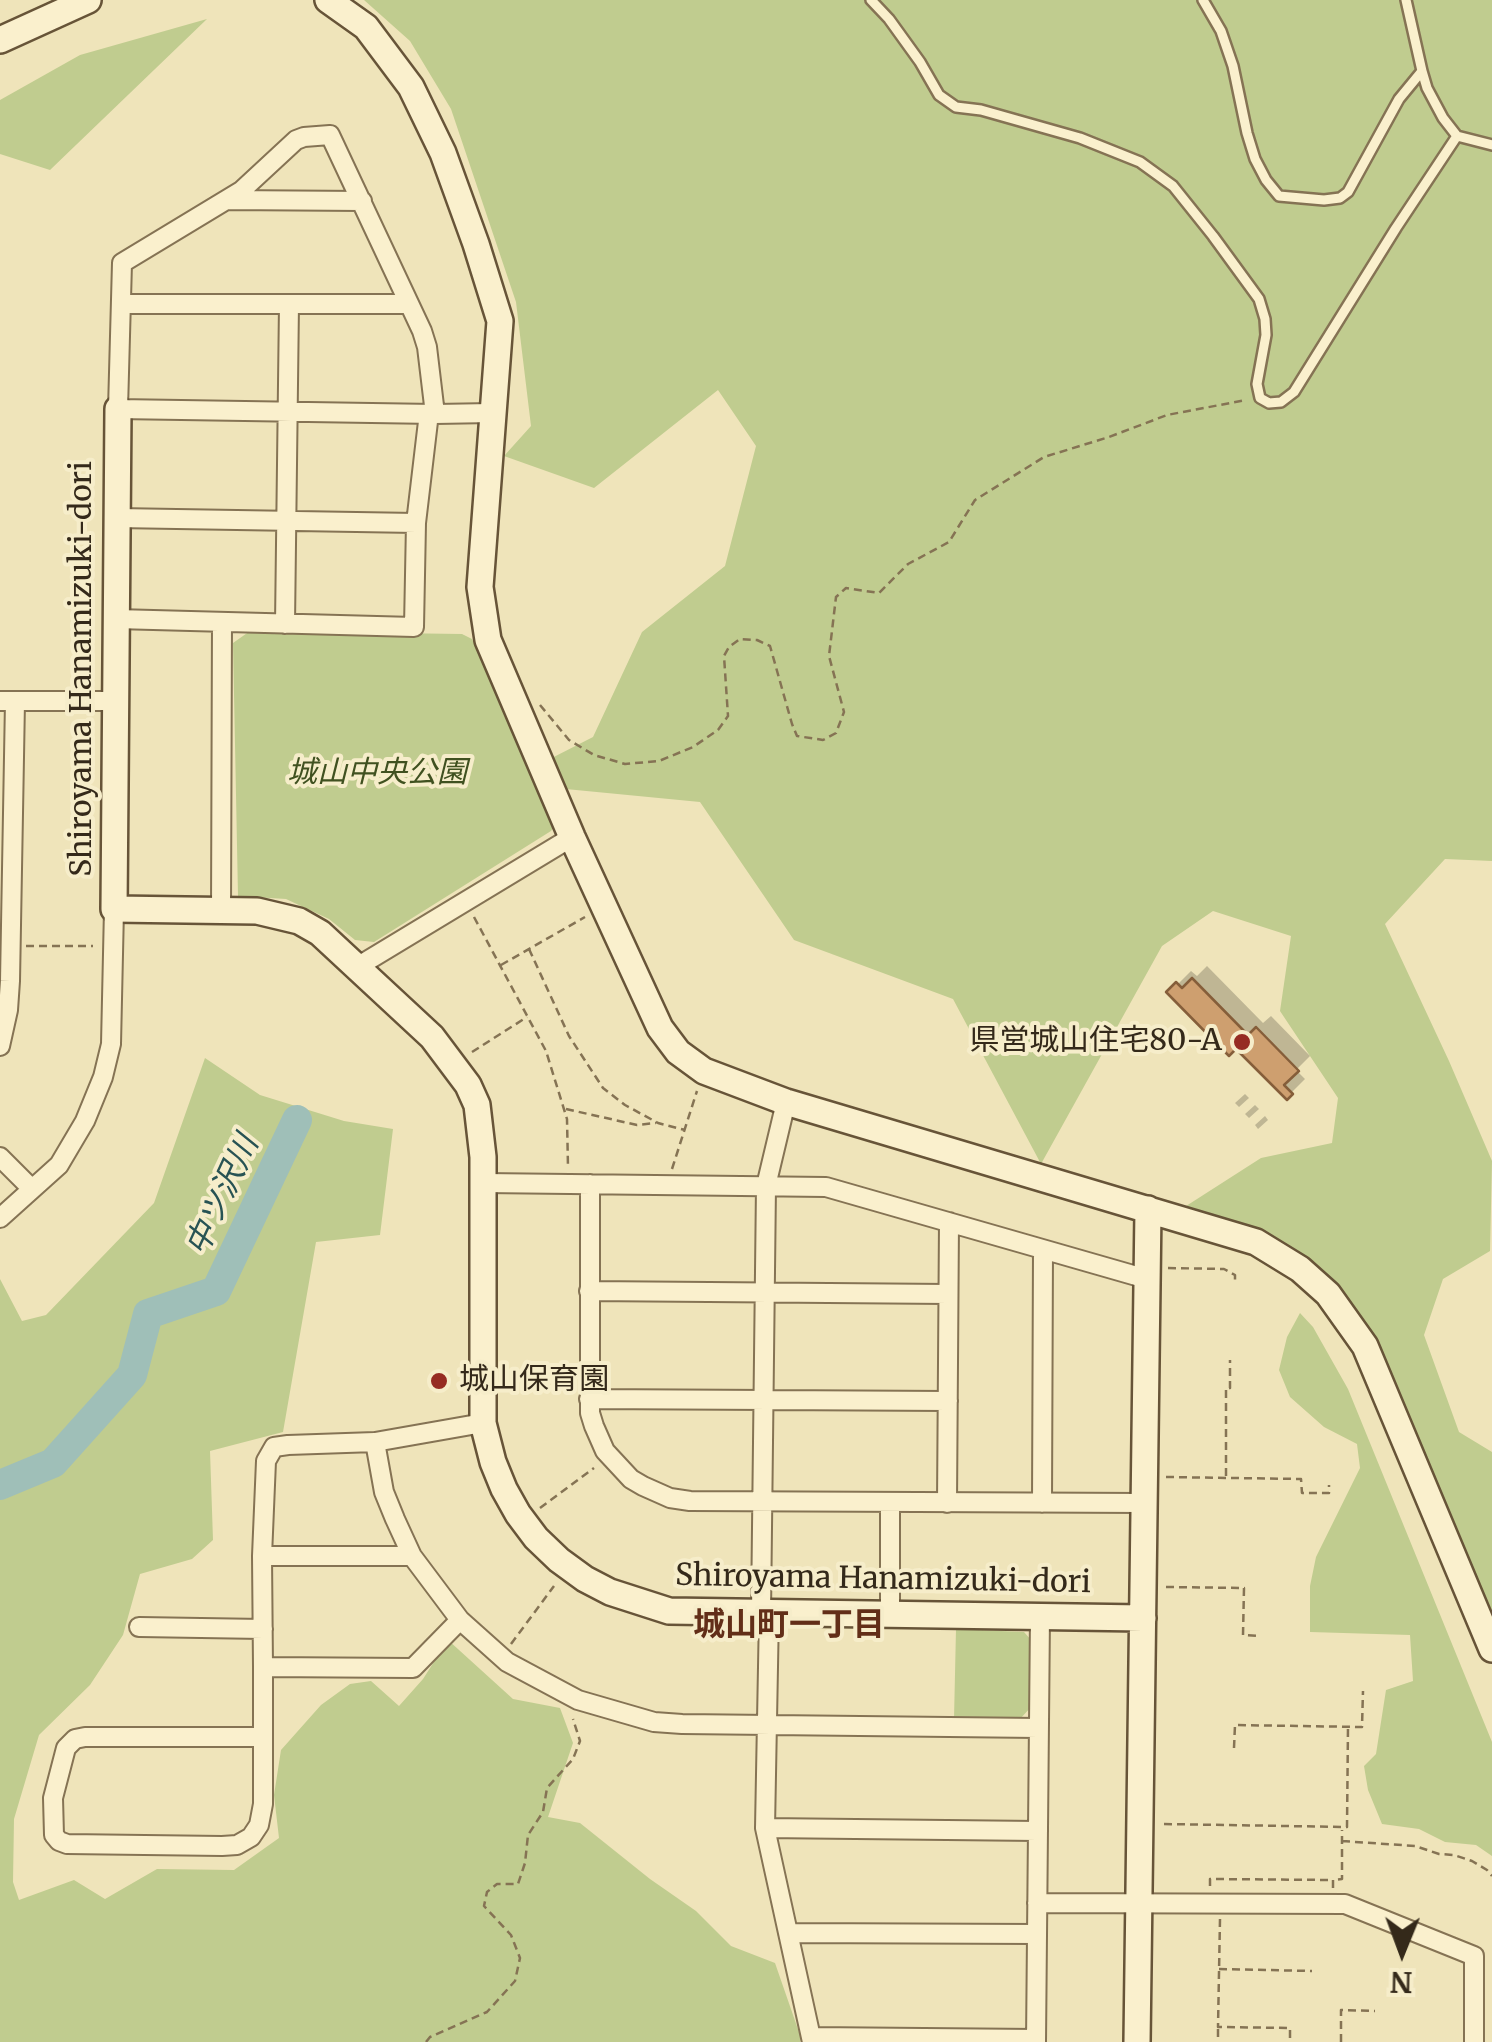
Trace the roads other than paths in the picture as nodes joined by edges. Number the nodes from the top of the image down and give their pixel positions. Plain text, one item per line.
1 (88, 0) edge
2 (328, 0) edge
3 (871, 0) edge
4 (1203, 0) edge
5 (1406, 0) edge
6 (0, 40) edge
7 (1422, 71) junction
8 (1457, 136) junction
9 (1492, 146) edge
10 (226, 200) junction
11 (362, 201) junction
12 (121, 304) junction
13 (288, 304) junction
14 (409, 304) junction
15 (118, 409) junction
16 (287, 411) junction
17 (492, 413) junction
18 (432, 414) junction
19 (117, 518) junction
20 (286, 521) junction
21 (416, 523) junction
22 (116, 619) junction
23 (222, 622) junction
24 (285, 624) junction
25 (8, 701) edge
26 (116, 701) junction
27 (7, 813) edge
28 (572, 837) junction
29 (114, 909) junction
30 (222, 911) junction
31 (357, 967) junction
32 (0, 1046) edge
33 (786, 1102) junction
34 (0, 1157) edge
35 (484, 1183) junction
36 (590, 1184) junction
37 (766, 1186) junction
38 (32, 1189) junction
39 (1148, 1209) junction
40 (0, 1218) edge
41 (949, 1222) junction
42 (1043, 1250) junction
43 (1152, 1271) junction
44 (589, 1291) junction
45 (766, 1292) junction
46 (948, 1294) junction
47 (589, 1399) junction
48 (764, 1400) junction
49 (948, 1401) junction
50 (483, 1422) junction
51 (375, 1442) junction
52 (763, 1502) junction
53 (890, 1502) junction
54 (947, 1502) junction
55 (1042, 1503) junction
56 (1144, 1504) junction
57 (262, 1556) junction
58 (412, 1556) junction
59 (765, 1613) junction
60 (890, 1615) junction
61 (1040, 1616) junction
62 (1143, 1618) junction
63 (460, 1620) junction
64 (139, 1627) dead end
65 (263, 1630) junction
66 (1492, 1648) edge
67 (263, 1667) junction
68 (767, 1725) junction
69 (1038, 1728) junction
70 (263, 1737) junction
71 (765, 1828) junction
72 (1037, 1831) junction
73 (1037, 1903) junction
74 (1139, 1904) junction
75 (788, 1933) junction
76 (1036, 1934) junction
77 (812, 2039) edge
78 (1036, 2041) edge
79 (1137, 2042) edge
80 (1474, 2042) edge

1 - 6 street
2 - 17 street
3 - 8 lane
4 - 7 lane
5 - 7 lane
7 - 8 lane
8 - 9 lane
10 - 11 street
10 - 11 street
10 - 12 street
11 - 14 street
12 - 13 street
12 - 15 street
13 - 14 street
13 - 16 street
14 - 18 street
15 - 16 street
15 - 19 street, Shiroyama Hanamizuki-dori
16 - 18 street
16 - 20 street
17 - 18 street
17 - 28 street
18 - 21 street
19 - 20 street
19 - 22 street, Shiroyama Hanamizuki-dori
20 - 21 street
20 - 24 street
21 - 24 street
22 - 23 street
22 - 26 street, Shiroyama Hanamizuki-dori
23 - 24 street
23 - 30 street
25 - 26 street
25 - 27 street
26 - 29 street, Shiroyama Hanamizuki-dori
27 - 32 street
28 - 31 street
28 - 33 street
29 - 30 street, Shiroyama Hanamizuki-dori
29 - 38 street
30 - 31 street, Shiroyama Hanamizuki-dori
31 - 35 street, Shiroyama Hanamizuki-dori
33 - 37 street
33 - 39 street
34 - 38 street
35 - 36 street
35 - 50 street, Shiroyama Hanamizuki-dori
36 - 37 street
36 - 44 street
37 - 41 street
37 - 45 street
38 - 40 street
39 - 43 street
39 - 66 street
41 - 42 street
41 - 46 street
42 - 43 street
42 - 55 street
43 - 56 street
44 - 45 street
44 - 47 street
45 - 46 street
45 - 48 street
46 - 49 street
47 - 48 street
47 - 52 street
48 - 49 street
48 - 52 street
49 - 54 street
50 - 51 street
50 - 59 street, Shiroyama Hanamizuki-dori
51 - 57 street
51 - 58 street
52 - 53 street
52 - 59 street
53 - 54 street
53 - 60 street
54 - 55 street
55 - 56 street
56 - 62 street
57 - 58 street
57 - 65 street
58 - 63 street
59 - 60 street, Shiroyama Hanamizuki-dori
59 - 68 street
60 - 61 street, Shiroyama Hanamizuki-dori
61 - 62 street, Shiroyama Hanamizuki-dori
61 - 69 street
62 - 74 street
63 - 67 street
63 - 68 street
64 - 65 street
65 - 67 street
67 - 70 street
68 - 69 street
68 - 71 street
69 - 72 street
70 - 70 street
71 - 72 street
71 - 75 street
72 - 73 street
73 - 74 street
73 - 76 street
74 - 79 street
74 - 80 street
75 - 76 street
75 - 77 street
76 - 78 street
77 - 78 street

